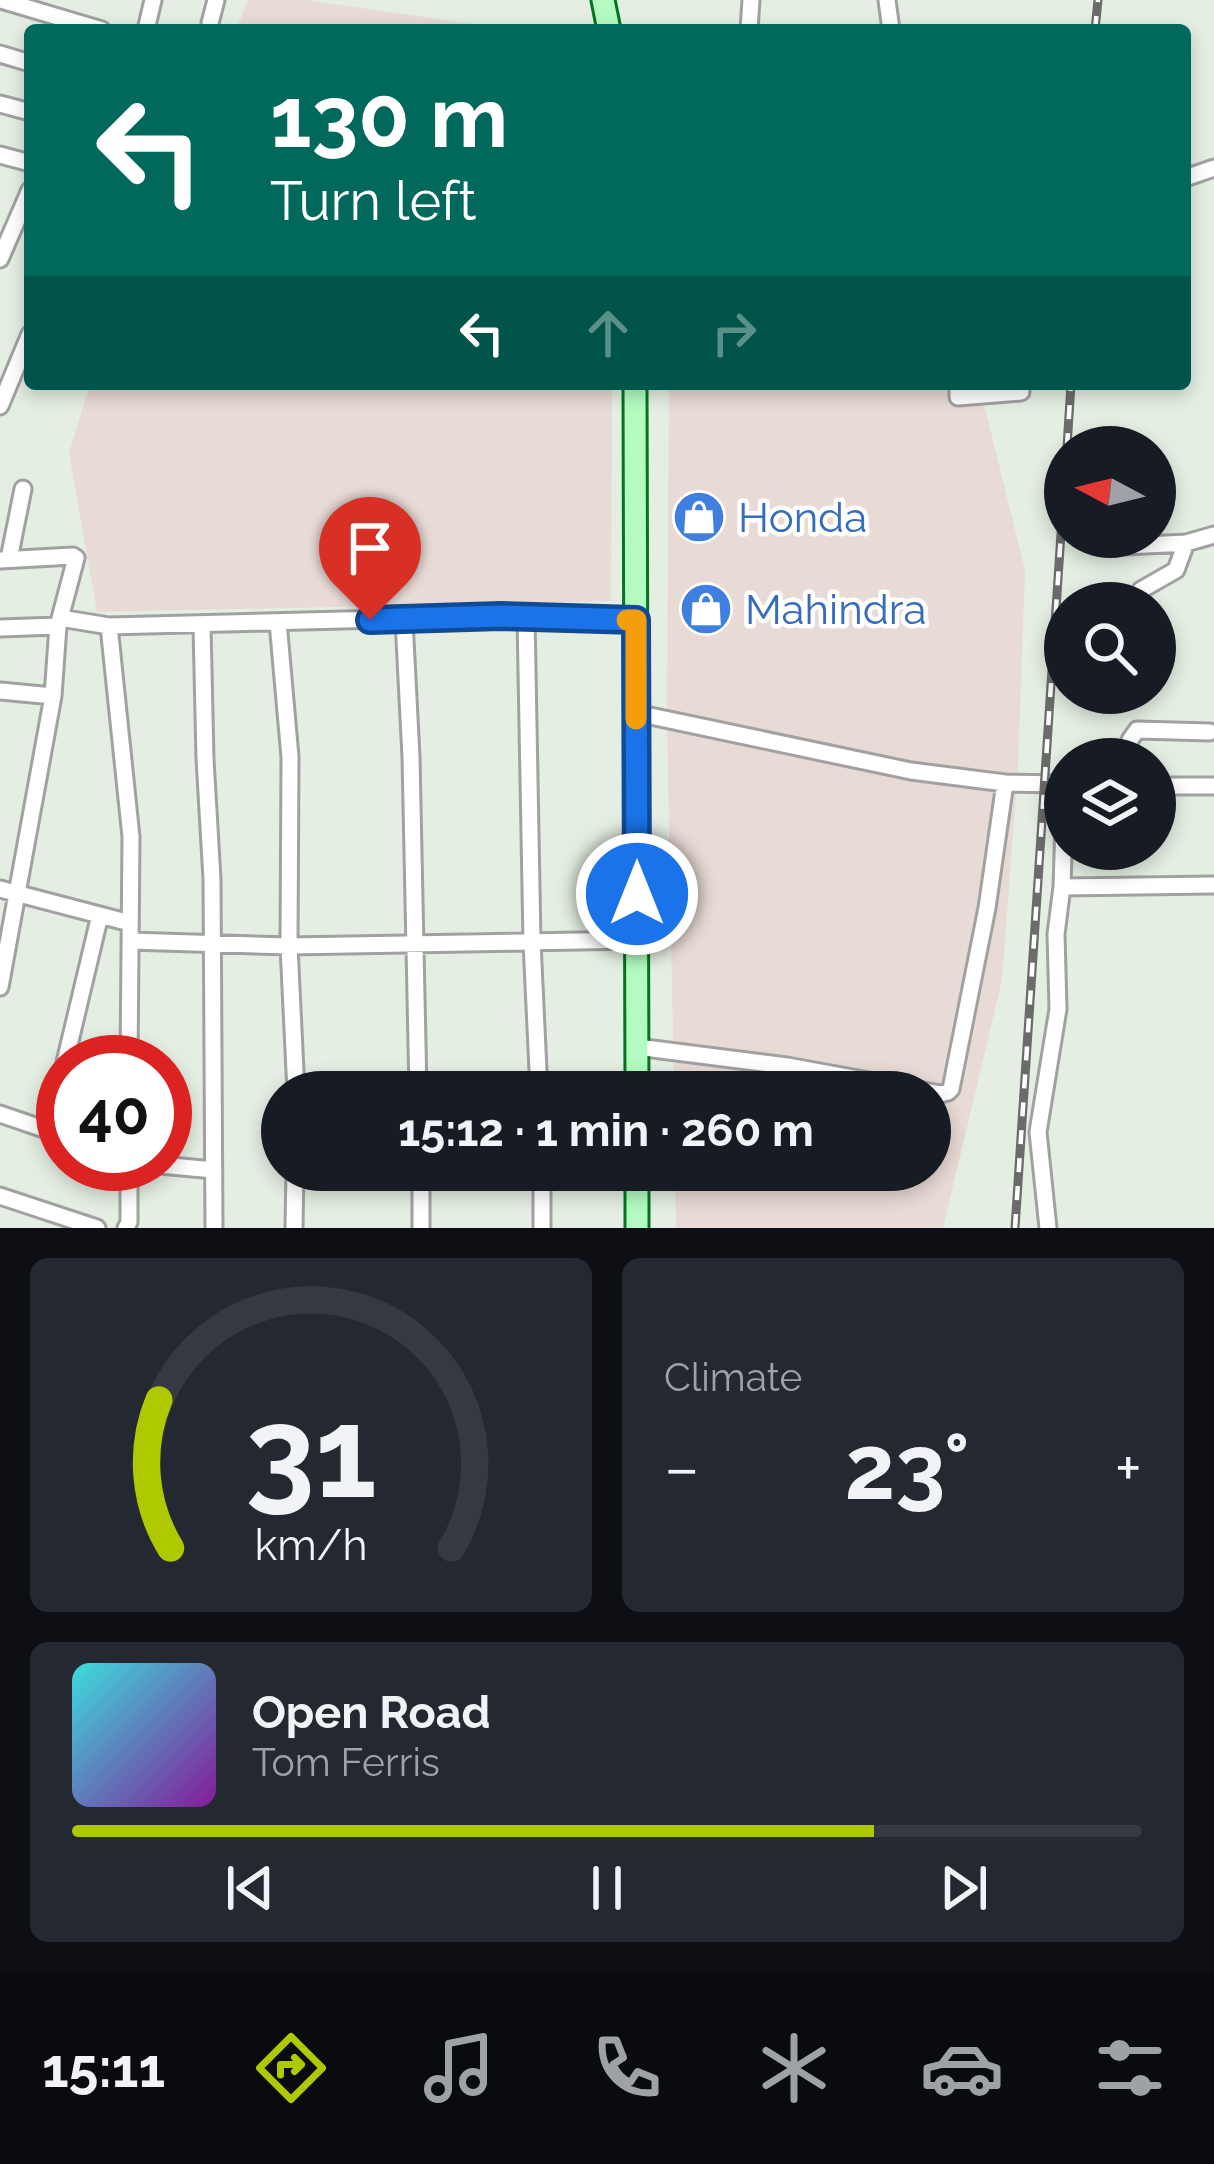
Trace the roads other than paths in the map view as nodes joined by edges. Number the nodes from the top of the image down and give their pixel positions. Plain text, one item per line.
1 (1, 0) edge
2 (216, 0) edge
3 (210, 23) dead end
4 (82, 24) edge
5 (24, 204) edge
6 (0, 259) edge
7 (24, 348) edge
8 (635, 390) edge
9 (958, 390) edge
10 (1021, 390) edge
11 (0, 406) edge
12 (23, 489) dead end
13 (1214, 535) edge
14 (1186, 543) junction
15 (1176, 544) edge
16 (4, 559) edge
17 (1155, 582) edge
18 (526, 617) junction
19 (404, 620) junction
20 (636, 620) junction
21 (59, 622) junction
22 (278, 622) junction
23 (110, 626) junction
24 (202, 626) junction
25 (0, 628) edge
26 (0, 691) edge
27 (53, 696) junction
28 (636, 713) junction
29 (1210, 732) dead end
30 (1131, 738) edge
31 (1005, 783) junction
32 (1044, 786) edge
33 (1176, 786) edge
34 (1214, 786) edge
35 (1062, 870) edge
36 (1214, 885) edge
37 (1061, 887) junction
38 (9, 891) edge
39 (100, 915) junction
40 (130, 932) junction
41 (637, 940) junction
42 (212, 941) junction
43 (532, 942) junction
44 (413, 944) junction
45 (289, 946) junction
46 (0, 987) edge
47 (71, 1035) edge
48 (129, 1035) edge
49 (637, 1047) junction
50 (295, 1071) edge
51 (417, 1071) edge
52 (538, 1071) edge
53 (637, 1071) edge
54 (0, 1114) edge
55 (36, 1125) edge
56 (192, 1168) edge
57 (214, 1170) junction
58 (129, 1191) edge
59 (295, 1191) edge
60 (421, 1191) edge
61 (542, 1191) edge
62 (638, 1191) edge
63 (0, 1196) edge
64 (97, 1228) edge
65 (126, 1228) edge
66 (214, 1228) edge
67 (294, 1228) edge
68 (421, 1228) edge
69 (542, 1228) edge
70 (638, 1228) edge
71 (1048, 1228) edge

1 - 4 street
2 - 3 street
5 - 6 street
7 - 11 street
8 - 20 street
9 - 10 street
12 - 16 street
13 - 14 street
14 - 15 street
14 - 17 street
16 - 21 street
18 - 19 street
18 - 20 street
18 - 43 street
19 - 22 street
19 - 44 street
20 - 28 street
21 - 23 street
21 - 25 street
21 - 27 street
22 - 24 street
22 - 45 street
23 - 24 street
23 - 40 street
24 - 42 street
26 - 27 street
27 - 38 street
28 - 31 street
28 - 41 street
29 - 30 street
31 - 32 street
31 - 49 street
33 - 34 street
35 - 37 street
36 - 37 street
37 - 71 street
38 - 39 street
38 - 46 street
39 - 40 street
39 - 47 street
40 - 42 street
40 - 48 street
41 - 43 street
41 - 49 street
42 - 45 street
42 - 57 street
43 - 44 street
43 - 52 street
44 - 45 street
44 - 51 street
45 - 50 street
49 - 53 street
54 - 55 street
56 - 57 street
57 - 66 street
58 - 65 street
59 - 67 street
60 - 68 street
61 - 69 street
62 - 70 street
63 - 64 street

